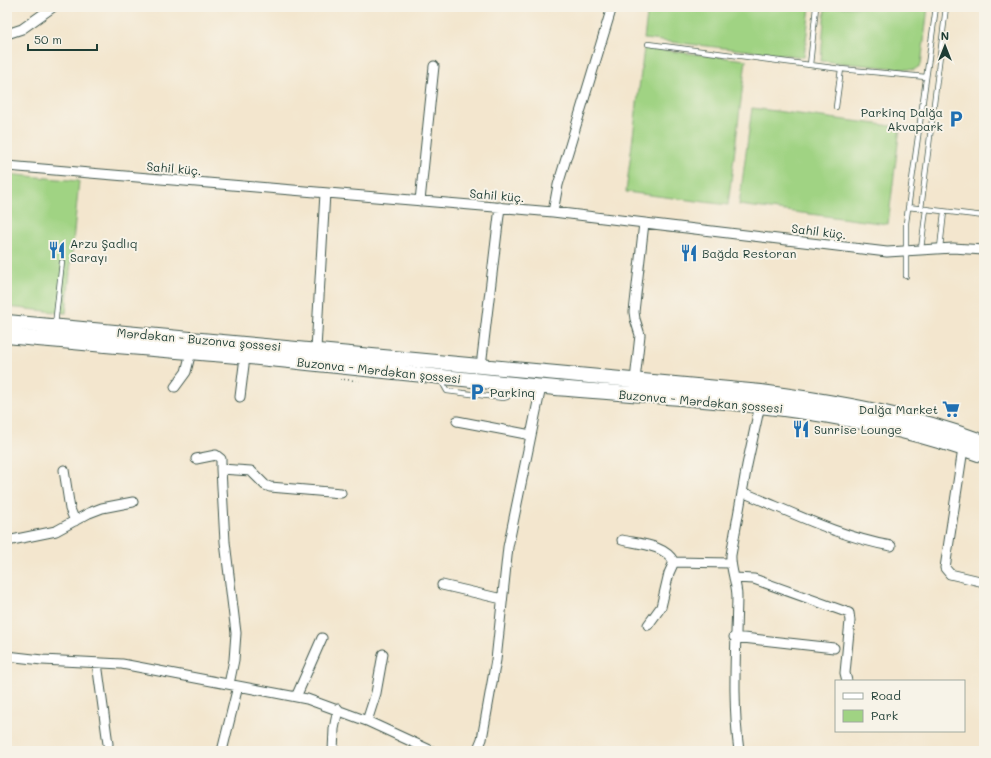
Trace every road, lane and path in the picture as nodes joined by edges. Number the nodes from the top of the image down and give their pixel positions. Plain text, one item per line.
1 (53, 7) edge
2 (612, 7) edge
3 (816, 7) edge
4 (936, 7) edge
5 (946, 7) edge
6 (7, 34) edge
7 (648, 44) dead end
8 (810, 65) junction
9 (434, 66) dead end
10 (841, 69) junction
11 (926, 77) junction
12 (836, 107) dead end
13 (7, 166) edge
14 (325, 193) junction
15 (420, 201) junction
16 (10, 205) dead end
17 (500, 207) junction
18 (908, 207) junction
19 (924, 209) junction
20 (553, 212) junction
21 (944, 212) junction
22 (984, 216) edge
23 (644, 223) junction
24 (7, 229) edge
25 (940, 248) junction
26 (921, 249) junction
27 (984, 250) edge
28 (905, 251) junction
29 (62, 262) dead end
30 (906, 276) dead end
31 (7, 322) edge
32 (55, 326) junction
33 (7, 336) edge
34 (316, 349) junction
35 (191, 352) junction
36 (245, 357) junction
37 (481, 366) junction
38 (635, 380) junction
39 (175, 387) dead end
40 (541, 387) junction
41 (240, 397) dead end
42 (760, 405) junction
43 (457, 421) dead end
44 (531, 435) junction
45 (984, 442) edge
46 (963, 448) junction
47 (984, 456) edge
48 (196, 459) dead end
49 (222, 468) junction
50 (64, 470) dead end
51 (742, 492) junction
52 (341, 493) dead end
53 (133, 502) dead end
54 (75, 521) junction
55 (622, 540) dead end
56 (7, 541) edge
57 (891, 546) dead end
58 (674, 562) junction
59 (730, 563) junction
60 (734, 578) junction
61 (984, 582) edge
62 (442, 585) dead end
63 (502, 599) junction
64 (648, 625) dead end
65 (734, 637) junction
66 (322, 638) dead end
67 (834, 648) dead end
68 (383, 654) dead end
69 (7, 656) edge
70 (97, 663) junction
71 (847, 680) edge
72 (233, 685) junction
73 (296, 697) junction
74 (338, 709) junction
75 (367, 721) junction
76 (108, 744) dead end
77 (222, 751) edge
78 (333, 751) edge
79 (432, 751) edge
80 (478, 751) edge
81 (739, 751) edge

1 - 6 street
2 - 20 street
3 - 8 lane
4 - 11 lane
5 - 19 lane
7 - 8 lane
8 - 10 lane
9 - 15 street
10 - 11 lane
10 - 12 lane
11 - 18 lane
13 - 14 street, Sahil küç.
14 - 15 street, Sahil küç.
14 - 34 street
15 - 17 street, Sahil küç.
16 - 24 path
17 - 20 street, Sahil küç.
17 - 37 street
18 - 19 lane
18 - 28 lane
19 - 21 lane
19 - 26 lane
20 - 23 street, Sahil küç.
21 - 22 lane
21 - 25 lane
23 - 28 street, Sahil küç.
23 - 38 street
25 - 26 street, Sahil küç.
25 - 27 street, Sahil küç.
26 - 28 street, Sahil küç.
28 - 30 lane
29 - 32 lane
31 - 32 main road, Mərdəkan - Buzonva şossesi
32 - 34 main road, Mərdəkan - Buzonva şossesi
33 - 35 main road, Buzonva - Mərdəkan şossesi
34 - 37 main road, Mərdəkan - Buzonva şossesi
35 - 36 main road, Buzonva - Mərdəkan şossesi
35 - 39 street
36 - 40 main road, Buzonva - Mərdəkan şossesi
36 - 41 street
37 - 38 main road, Mərdəkan - Buzonva şossesi
38 - 45 main road, Mərdəkan - Buzonva şossesi
40 - 42 main road, Buzonva - Mərdəkan şossesi
40 - 44 street
42 - 46 main road, Buzonva - Mərdəkan şossesi
42 - 51 street
43 - 44 street
44 - 63 street
46 - 47 main road, Buzonva - Mərdəkan şossesi
46 - 61 street
48 - 49 street
49 - 52 street
49 - 72 street
50 - 54 street
51 - 57 street
51 - 59 street
53 - 54 street
54 - 56 street
55 - 58 street
58 - 59 street
58 - 64 street
59 - 60 street
60 - 65 street
60 - 71 street
62 - 63 street
63 - 80 street
65 - 67 street
65 - 81 street
66 - 73 street
68 - 75 street
69 - 70 street
70 - 72 street
70 - 76 street
72 - 73 street
72 - 77 street
73 - 74 street
74 - 75 street
74 - 78 street
75 - 79 street

